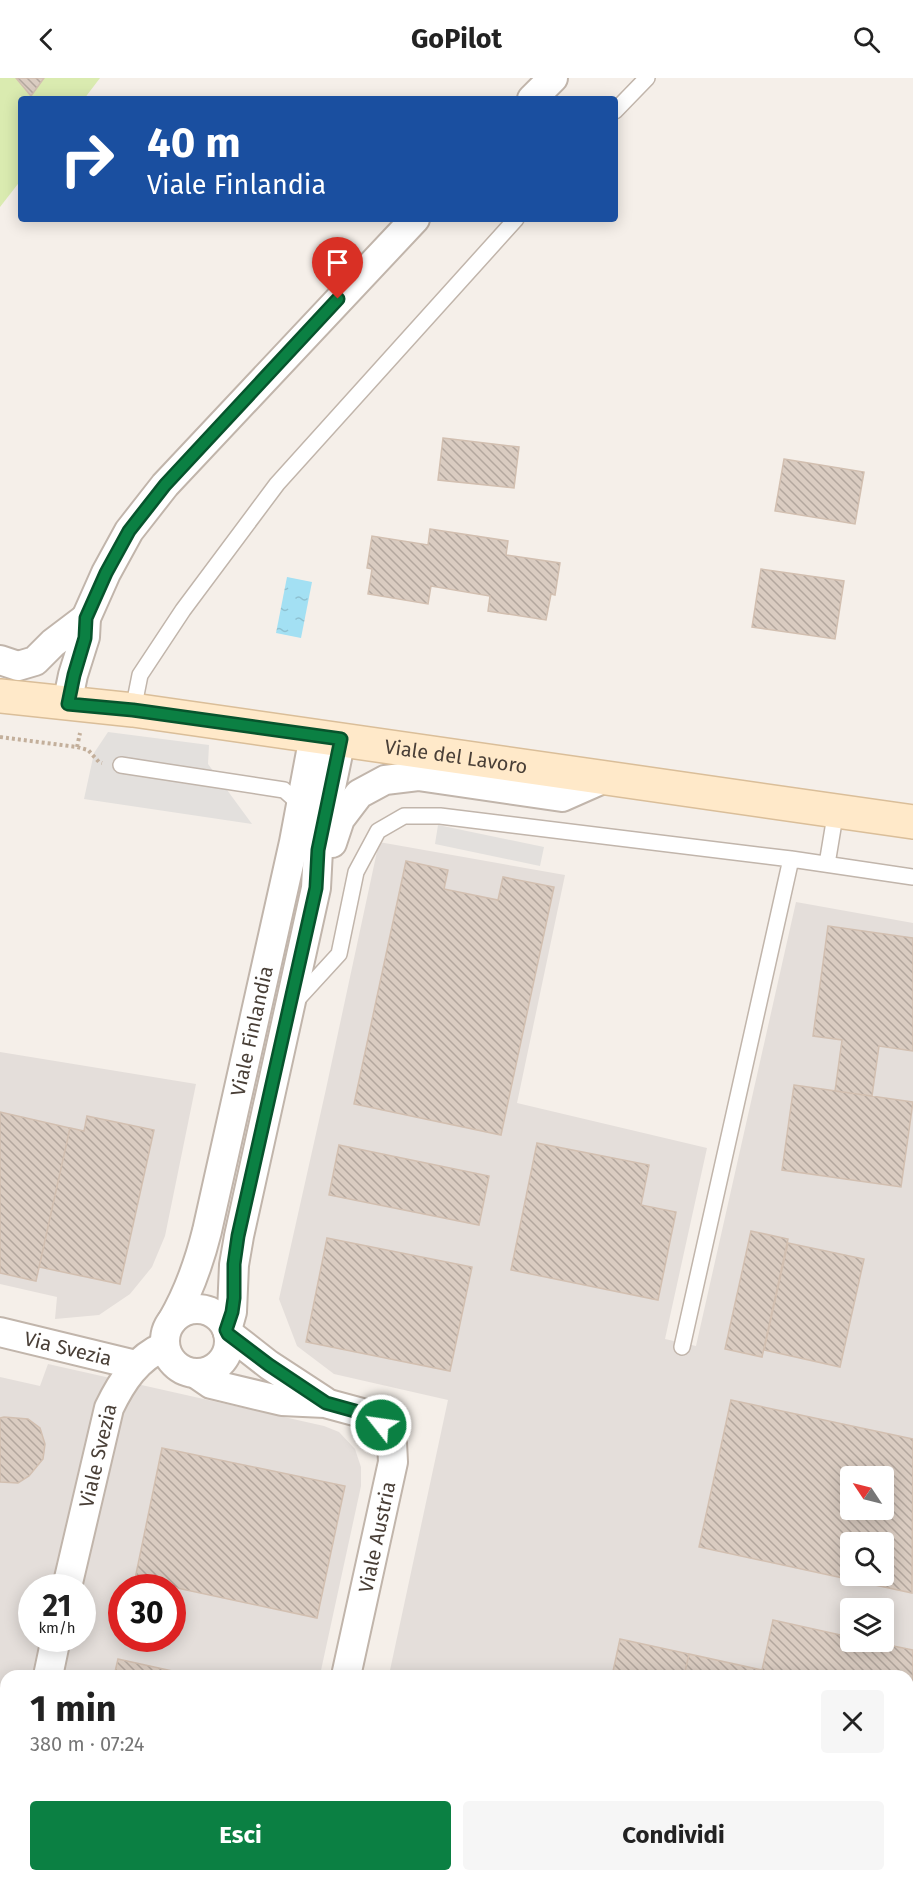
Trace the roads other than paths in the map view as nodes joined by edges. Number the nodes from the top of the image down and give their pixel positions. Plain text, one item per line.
1 (553, 78) edge
2 (646, 78) edge
3 (535, 96) edge
4 (618, 108) edge
5 (412, 222) edge
6 (513, 222) edge
7 (86, 618) junction
8 (0, 660) edge
9 (0, 696) edge
10 (68, 704) junction
11 (133, 710) junction
12 (327, 738) junction
13 (121, 765) road end
14 (605, 778) junction
15 (301, 805) junction
16 (836, 810) junction
17 (913, 822) edge
18 (791, 859) junction
19 (827, 864) junction
20 (913, 877) edge
21 (316, 888) junction
22 (290, 1008) junction
23 (0, 1332) edge
24 (227, 1332) junction
25 (169, 1333) junction
26 (682, 1347) dead end
27 (136, 1365) junction
28 (195, 1373) junction
29 (326, 1403) junction
30 (70, 1574) edge
31 (53, 1652) edge
32 (49, 1670) edge
33 (347, 1670) edge

1 - 3 street
2 - 4 lane
5 - 7 street
6 - 11 lane
7 - 8 street
7 - 10 street
9 - 10 street, Viale del Lavoro
10 - 11 street, Viale del Lavoro
11 - 12 street, Viale del Lavoro
12 - 14 street, Viale del Lavoro
12 - 15 street, Viale Finlandia
12 - 21 street, Viale Finlandia
13 - 15 lane
14 - 16 street, Viale del Lavoro
14 - 21 street, Viale Finlandia
15 - 25 street, Viale Finlandia
16 - 17 street, Viale del Lavoro
16 - 19 lane
18 - 19 lane
18 - 22 lane
18 - 26 lane
19 - 20 lane
21 - 22 street, Viale Finlandia
22 - 24 street, Viale Finlandia
23 - 27 street, Via Svezia
24 - 25 street
24 - 28 street, Viale Finlandia
24 - 29 street, Viale Austria
25 - 27 street, Viale Svezia
25 - 28 street
27 - 30 street, Viale Svezia
28 - 29 street, Viale Austria
29 - 33 street, Viale Austria
31 - 32 street

